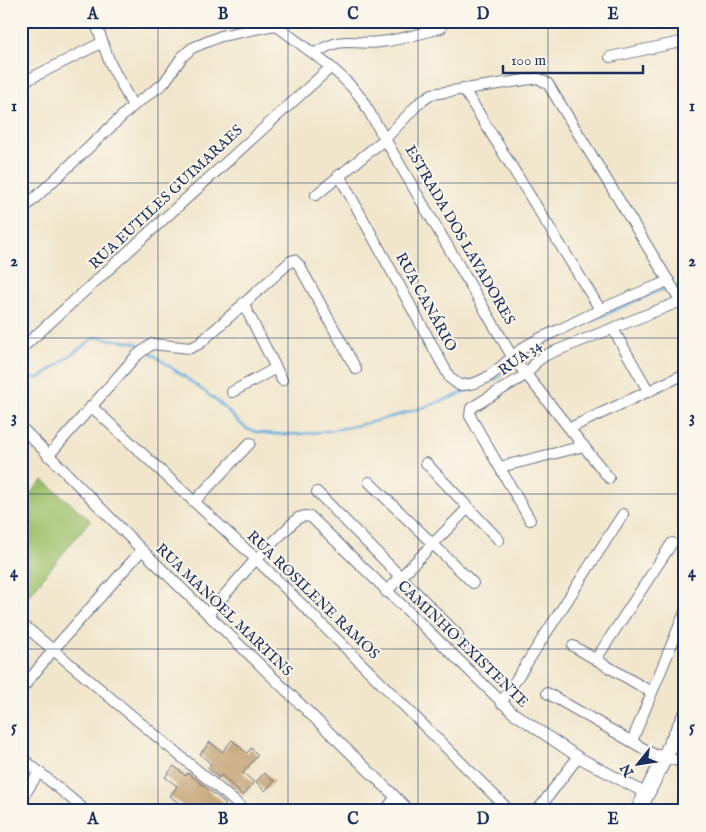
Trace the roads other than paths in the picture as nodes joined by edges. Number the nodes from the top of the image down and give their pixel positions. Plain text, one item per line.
1 (95, 21) edge
2 (273, 23) edge
3 (441, 28) dead end
4 (685, 41) edge
5 (101, 43) junction
6 (315, 53) junction
7 (610, 57) dead end
8 (331, 67) junction
9 (21, 83) edge
10 (463, 88) junction
11 (133, 106) junction
12 (386, 138) junction
13 (340, 175) junction
14 (316, 196) dead end
15 (21, 212) edge
16 (670, 283) junction
17 (681, 301) edge
18 (244, 303) junction
19 (600, 309) junction
20 (613, 329) junction
21 (21, 349) edge
22 (514, 359) junction
23 (276, 368) junction
24 (356, 369) dead end
25 (525, 371) junction
26 (685, 374) edge
27 (282, 380) dead end
28 (232, 392) dead end
29 (649, 392) junction
30 (92, 406) junction
31 (21, 427) edge
32 (570, 428) junction
33 (250, 443) dead end
34 (584, 446) junction
35 (48, 456) junction
36 (426, 463) dead end
37 (500, 467) junction
38 (609, 478) dead end
39 (369, 482) dead end
40 (317, 492) dead end
41 (195, 501) junction
42 (468, 508) junction
43 (624, 514) dead end
44 (530, 520) dead end
45 (500, 540) dead end
46 (672, 543) dead end
47 (433, 544) junction
48 (142, 550) junction
49 (256, 559) junction
50 (401, 576) junction
51 (473, 583) dead end
52 (386, 592) junction
53 (685, 612) edge
54 (208, 614) junction
55 (21, 624) edge
56 (458, 635) dead end
57 (573, 646) dead end
58 (53, 650) junction
59 (596, 659) junction
60 (21, 690) edge
61 (651, 692) junction
62 (547, 693) dead end
63 (501, 703) junction
64 (685, 716) edge
65 (632, 741) junction
66 (21, 757) edge
67 (578, 757) junction
68 (666, 758) junction
69 (685, 762) edge
70 (39, 772) junction
71 (647, 794) junction
72 (395, 798) junction
73 (21, 800) edge
74 (86, 811) edge
75 (246, 811) edge
76 (385, 811) edge
77 (410, 811) edge
78 (510, 811) edge
79 (537, 811) edge
80 (638, 811) edge

1 - 5 street
2 - 6 street, ESTRADA DOS LAVADORES
2 - 11 street
3 - 6 street
4 - 7 street
5 - 9 street
5 - 11 street
6 - 8 street, ESTRADA DOS LAVADORES
8 - 12 street, ESTRADA DOS LAVADORES
8 - 21 street, RUA EUTILES GUIMARAES
10 - 12 street
10 - 16 street
10 - 19 street
11 - 15 street
12 - 13 street
12 - 22 street, ESTRADA DOS LAVADORES
13 - 14 street
13 - 22 street, RUA CANÁRIO
16 - 17 street
16 - 19 street
17 - 20 street, RUA 34
18 - 23 street
18 - 24 street
18 - 30 street
19 - 22 street
20 - 25 street, RUA 34
20 - 29 street
22 - 25 street, ESTRADA DOS LAVADORES
23 - 27 street
23 - 28 street
25 - 32 street, ESTRADA DOS LAVADORES
25 - 37 street, RUA 34
26 - 29 street
29 - 32 street
30 - 35 street
30 - 41 street, RUA ROSILENE RAMOS
31 - 35 street, RUA MANOEL MARTINS
32 - 34 street, ESTRADA DOS LAVADORES
33 - 41 street
34 - 37 street
34 - 38 street, ESTRADA DOS LAVADORES
35 - 48 street, RUA MANOEL MARTINS
36 - 42 street
37 - 44 street, RUA 34
39 - 47 street
40 - 50 street
41 - 49 street, RUA ROSILENE RAMOS
42 - 45 street
42 - 47 street
43 - 63 street
46 - 59 street
47 - 50 street
47 - 51 street
48 - 54 street, RUA MANOEL MARTINS
48 - 58 street
49 - 52 street, CAMINHO EXISTENTE
49 - 54 street
49 - 78 street, RUA ROSILENE RAMOS
50 - 52 street
50 - 56 street
52 - 63 street, CAMINHO EXISTENTE
53 - 61 street
54 - 72 street, RUA MANOEL MARTINS
55 - 58 street
57 - 59 street
58 - 60 street
58 - 75 street
59 - 61 street
61 - 65 street
62 - 65 street
63 - 67 street, CAMINHO EXISTENTE
64 - 68 main road
65 - 68 street
66 - 70 street
67 - 71 street, CAMINHO EXISTENTE
67 - 79 street
68 - 69 street
68 - 71 main road
70 - 73 street
70 - 74 street
71 - 80 main road
72 - 76 street
72 - 77 street, RUA MANOEL MARTINS

